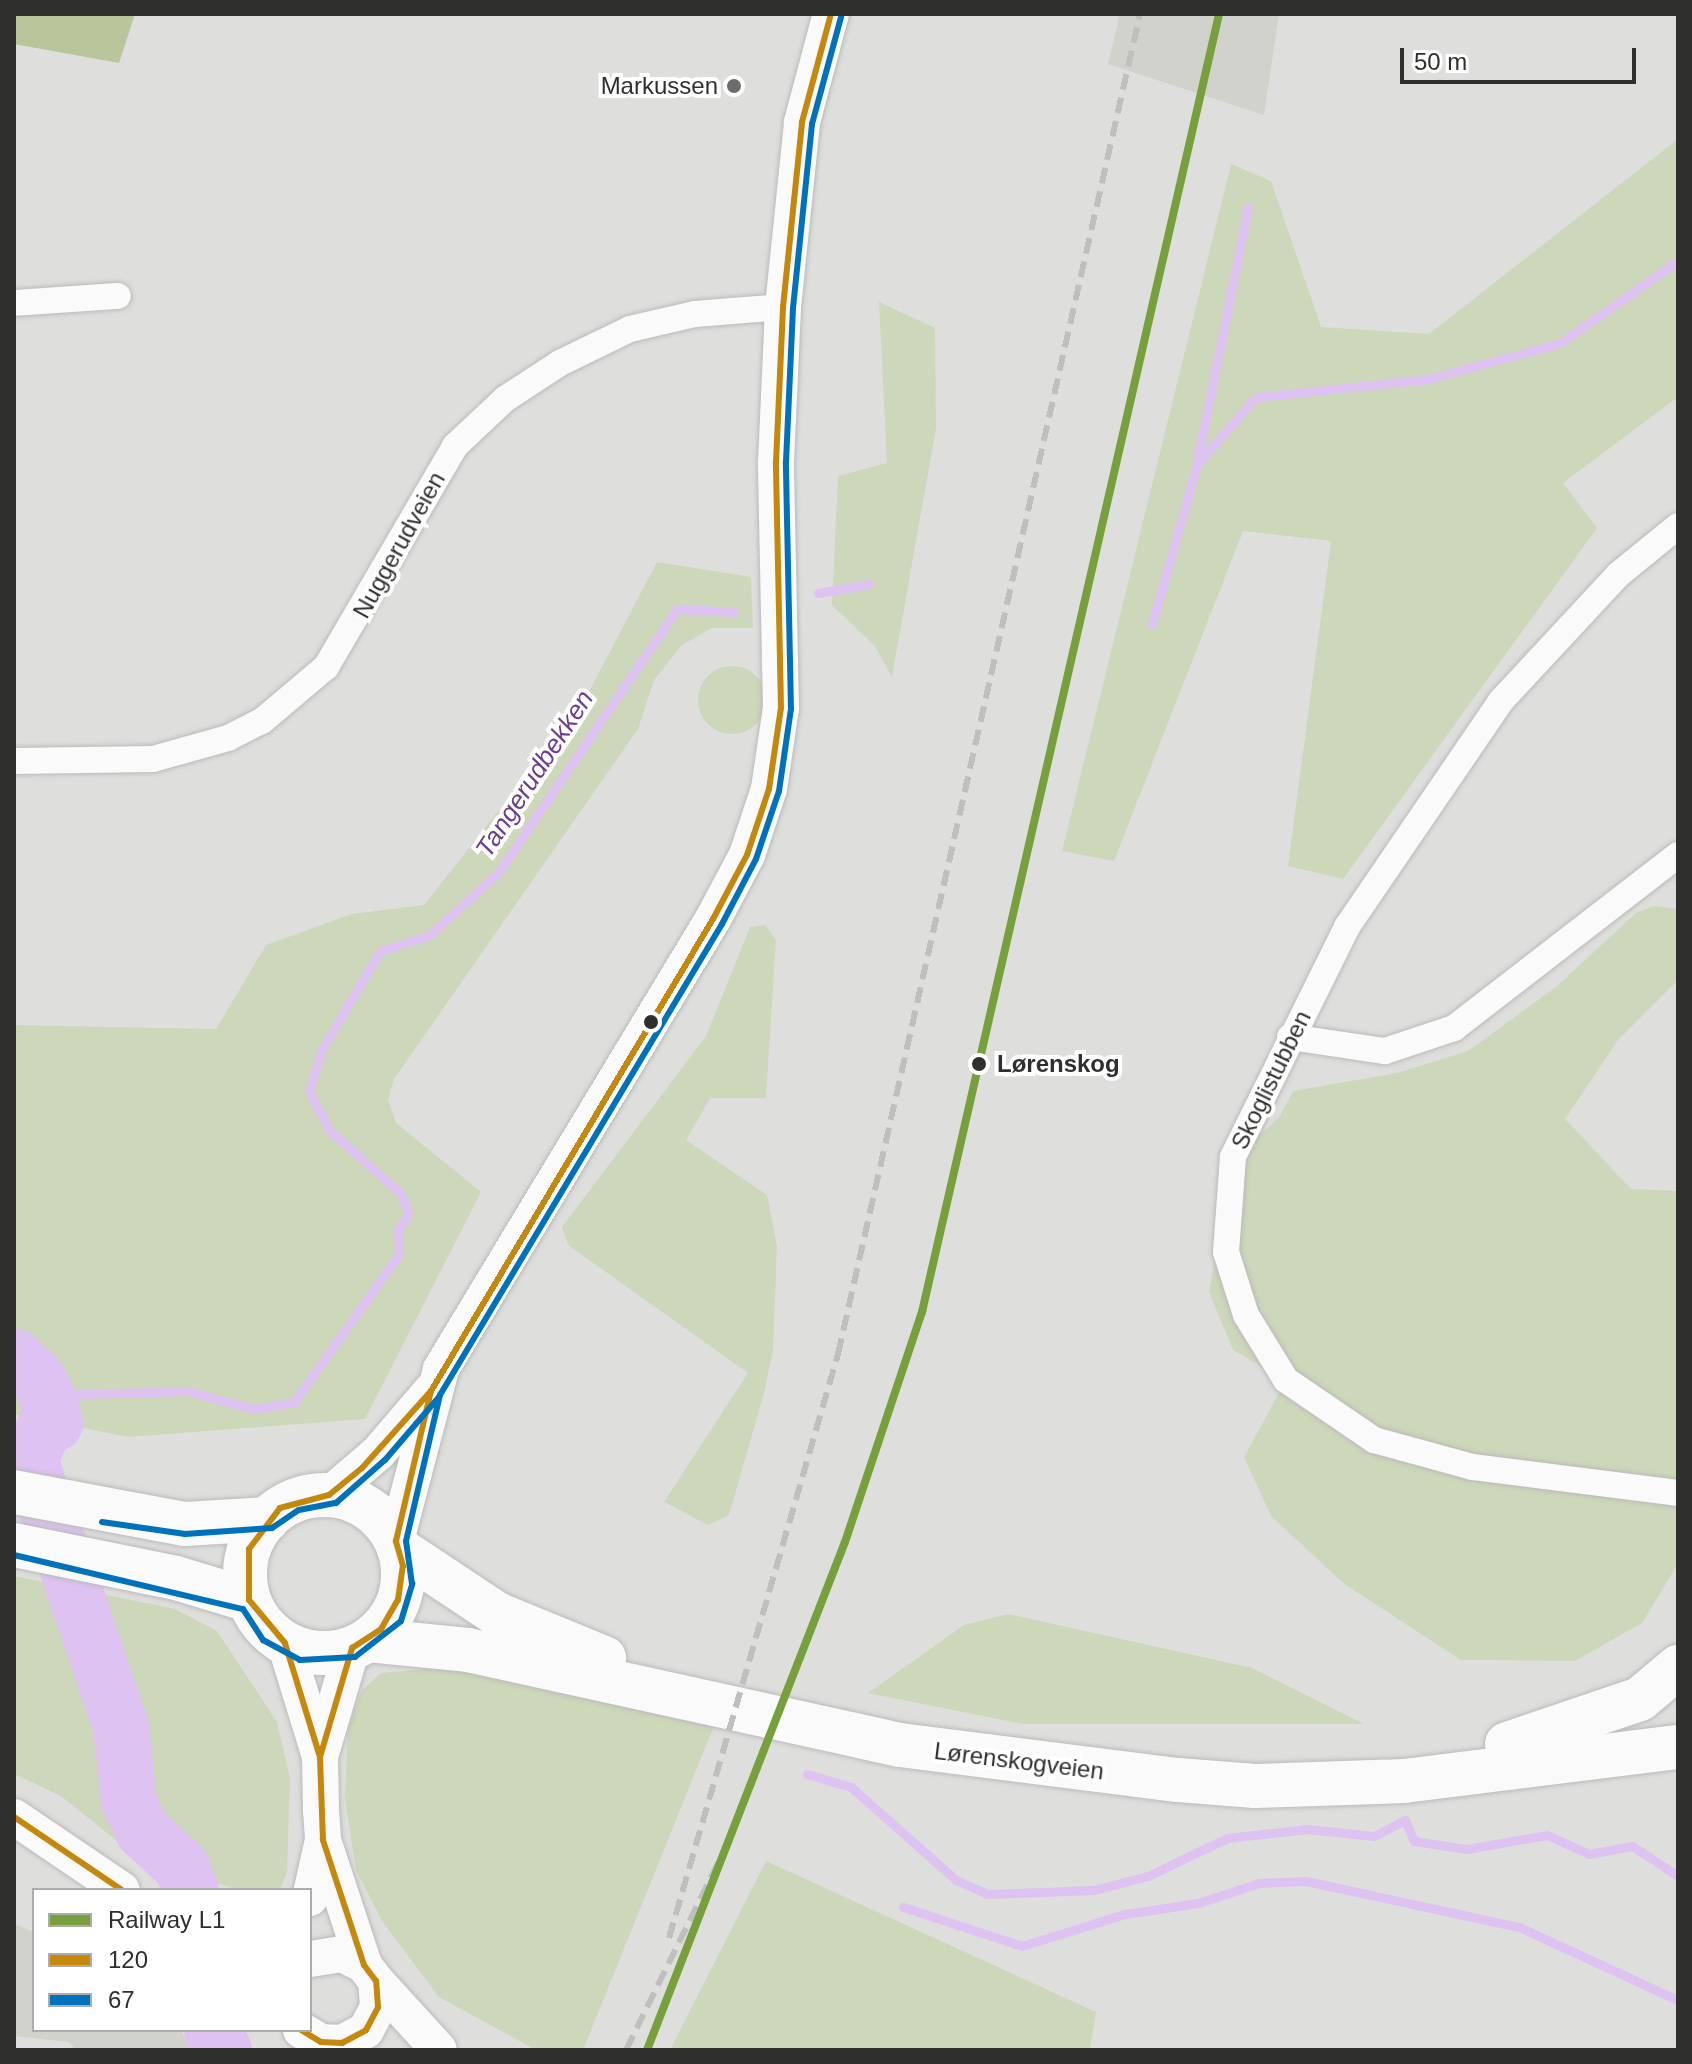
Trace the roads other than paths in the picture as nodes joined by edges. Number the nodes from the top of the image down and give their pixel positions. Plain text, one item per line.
1 (831, 14) edge
2 (118, 296) dead end
3 (14, 303) edge
4 (783, 307) junction
5 (1678, 526) edge
6 (14, 761) edge
7 (1678, 855) edge
8 (1290, 1037) junction
9 (431, 1391) junction
10 (14, 1492) edge
11 (1678, 1493) edge
12 (329, 1495) junction
13 (268, 1519) junction
14 (17, 1545) edge
15 (397, 1545) junction
16 (249, 1600) junction
17 (285, 1643) junction
18 (360, 1644) junction
19 (1678, 1667) edge
20 (1678, 1720) edge
21 (1678, 1747) edge
22 (320, 1757) junction
23 (1512, 1757) junction
24 (1678, 1776) edge
25 (14, 1817) edge
26 (323, 1840) junction
27 (119, 1888) edge
28 (312, 1889) edge
29 (312, 1959) edge
30 (370, 1973) junction
31 (303, 2037) edge
32 (358, 2044) edge
33 (439, 2050) edge

1 - 4 main road
2 - 3 street
4 - 6 street, Nuggerudveien
4 - 9 main road
5 - 8 street, Skoglistubben
7 - 8 street
8 - 11 street, Skoglistubben
9 - 12 main road
9 - 15 main road
10 - 13 highway
12 - 13 highway
12 - 15 highway
13 - 16 highway
14 - 16 highway
15 - 18 highway
15 - 23 highway, Lørenskogveien
16 - 17 highway
17 - 18 highway
17 - 22 main road
18 - 22 main road
18 - 23 highway, Lørenskogveien
19 - 23 highway
20 - 23 highway, Lørenskogveien
21 - 23 highway, Lørenskogveien
22 - 26 main road
23 - 24 highway
25 - 27 main road
26 - 28 main road
26 - 30 main road
29 - 30 main road
30 - 32 main road
30 - 33 main road
31 - 32 main road

